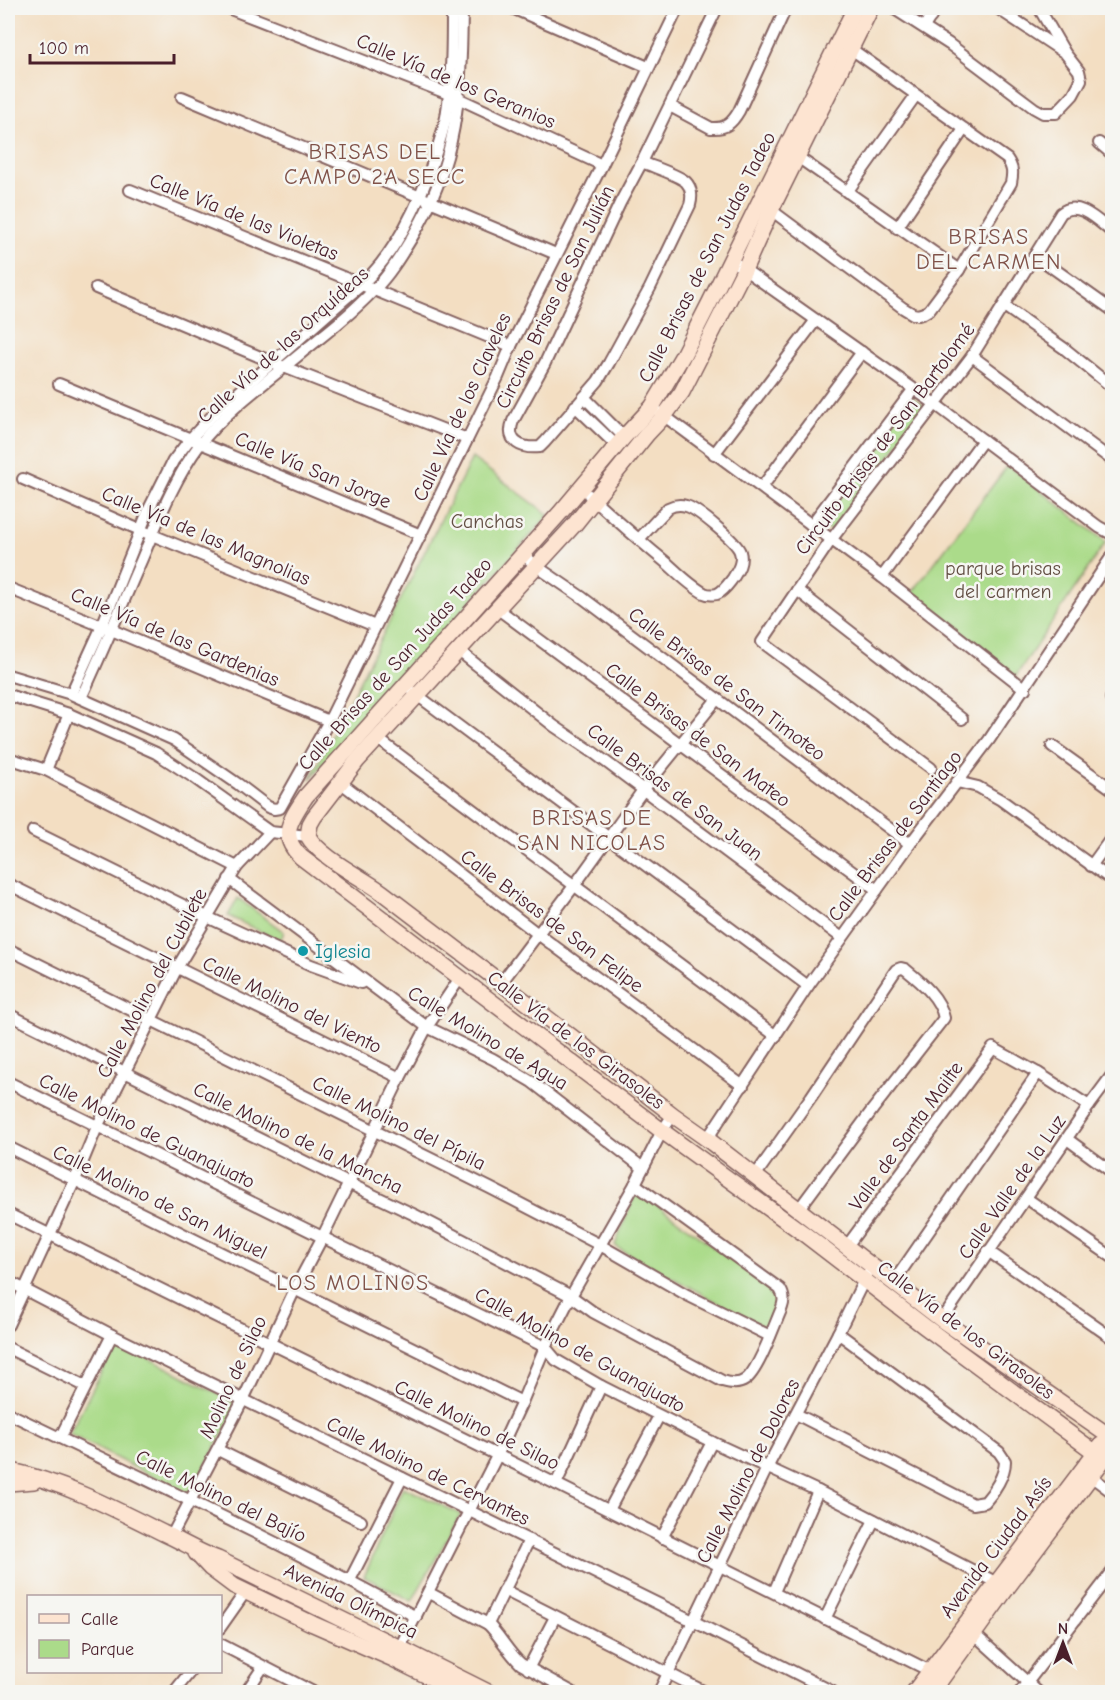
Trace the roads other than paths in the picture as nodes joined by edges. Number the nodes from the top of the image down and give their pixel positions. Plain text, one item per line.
1 (228, 8) edge
2 (452, 8) edge
3 (462, 8) edge
4 (512, 8) edge
5 (678, 8) edge
6 (717, 8) edge
7 (786, 8) edge
8 (855, 8) edge
9 (871, 8) edge
10 (893, 8) edge
11 (917, 8) edge
12 (998, 8) edge
13 (1039, 8) edge
14 (934, 12) edge
15 (924, 27) junction
16 (845, 44) junction
17 (1065, 53) junction
18 (648, 67) junction
19 (916, 94) junction
20 (182, 97) dead end
21 (454, 97) junction
22 (670, 106) junction
23 (964, 129) junction
24 (1099, 143) dead end
25 (792, 153) junction
26 (1113, 154) edge
27 (642, 162) junction
28 (602, 165) junction
29 (130, 190) dead end
30 (847, 192) junction
31 (426, 199) junction
32 (771, 210) junction
33 (897, 228) junction
34 (1113, 232) edge
35 (556, 254) junction
36 (1036, 256) junction
37 (731, 260) junction
38 (745, 268) junction
39 (959, 270) junction
40 (363, 285) junction
41 (96, 288) dead end
42 (374, 290) junction
43 (1004, 306) junction
44 (1113, 310) edge
45 (816, 320) junction
46 (511, 346) junction
47 (862, 352) junction
48 (972, 356) junction
49 (273, 362) junction
50 (284, 367) junction
51 (59, 384) dead end
52 (1113, 387) edge
53 (913, 390) junction
54 (584, 397) junction
55 (935, 404) junction
56 (575, 406) junction
57 (658, 411) junction
58 (190, 439) junction
59 (467, 439) junction
60 (983, 440) junction
61 (621, 442) junction
62 (201, 443) junction
63 (714, 454) junction
64 (1113, 460) edge
65 (23, 479) dead end
66 (762, 487) junction
67 (582, 489) junction
68 (595, 501) junction
69 (561, 513) junction
70 (574, 525) junction
71 (811, 525) junction
72 (140, 530) junction
73 (152, 533) junction
74 (1113, 534) edge
75 (422, 535) junction
76 (639, 539) junction
77 (831, 540) junction
78 (522, 554) junction
79 (1113, 555) edge
80 (536, 566) junction
81 (882, 577) junction
82 (8, 588) edge
83 (797, 590) junction
84 (498, 609) junction
85 (375, 626) junction
86 (107, 628) junction
87 (459, 651) junction
88 (8, 675) edge
89 (406, 686) junction
90 (1025, 689) junction
91 (8, 695) edge
92 (76, 696) junction
93 (418, 696) junction
94 (717, 699) junction
95 (69, 714) junction
96 (962, 719) dead end
97 (329, 721) junction
98 (378, 739) junction
99 (681, 744) junction
100 (1052, 746) dead end
101 (8, 758) edge
102 (931, 768) dead end
103 (46, 770) junction
104 (340, 782) junction
105 (957, 782) junction
106 (1113, 789) edge
107 (643, 790) junction
108 (33, 831) dead end
109 (270, 832) junction
110 (288, 834) junction
111 (308, 836) junction
112 (1113, 837) edge
113 (609, 838) junction
114 (910, 844) junction
115 (1091, 866) junction
116 (237, 867) junction
117 (229, 879) junction
118 (1113, 880) edge
119 (8, 884) edge
120 (574, 886) junction
121 (877, 890) junction
122 (207, 917) junction
123 (538, 934) junction
124 (842, 938) junction
125 (8, 950) edge
126 (177, 968) junction
127 (460, 978) junction
128 (501, 983) junction
129 (370, 986) junction
130 (808, 986) junction
131 (8, 1014) edge
132 (151, 1021) junction
133 (427, 1028) junction
134 (776, 1036) junction
135 (124, 1072) junction
136 (1038, 1073) junction
137 (1113, 1075) edge
138 (400, 1078) junction
139 (8, 1082) edge
140 (743, 1086) junction
141 (1109, 1088) edge
142 (1089, 1106) junction
143 (673, 1115) junction
144 (97, 1126) junction
145 (374, 1130) junction
146 (662, 1131) junction
147 (707, 1138) junction
148 (1067, 1139) junction
149 (8, 1147) edge
150 (643, 1167) junction
151 (1113, 1172) edge
152 (755, 1176) junction
153 (75, 1180) junction
154 (348, 1184) junction
155 (635, 1184) junction
156 (1026, 1198) junction
157 (799, 1209) junction
158 (8, 1214) edge
159 (50, 1235) junction
160 (322, 1238) junction
161 (600, 1245) junction
162 (847, 1246) junction
163 (988, 1251) junction
164 (1113, 1257) edge
165 (868, 1272) junction
166 (8, 1281) edge
167 (893, 1283) junction
168 (295, 1289) junction
169 (24, 1290) junction
170 (571, 1296) junction
171 (942, 1320) junction
172 (8, 1325) edge
173 (838, 1333) junction
174 (112, 1335) junction
175 (770, 1336) junction
176 (1113, 1338) edge
177 (268, 1343) junction
178 (545, 1347) junction
179 (8, 1348) edge
180 (85, 1386) junction
181 (602, 1386) junction
182 (243, 1400) junction
183 (522, 1402) junction
184 (8, 1413) edge
185 (796, 1414) junction
186 (660, 1416) junction
187 (60, 1438) junction
188 (712, 1442) junction
189 (1107, 1444) edge
190 (218, 1450) junction
191 (497, 1456) junction
192 (767, 1468) junction
193 (8, 1470) edge
194 (1092, 1477) junction
195 (402, 1478) junction
196 (43, 1480) junction
197 (8, 1483) edge
198 (556, 1484) junction
199 (818, 1491) junction
200 (1113, 1492) edge
201 (191, 1501) junction
202 (470, 1510) junction
203 (609, 1510) junction
204 (874, 1520) junction
205 (362, 1521) dead end
206 (171, 1536) junction
207 (662, 1538) junction
208 (529, 1540) junction
209 (194, 1550) junction
210 (720, 1566) junction
211 (1113, 1572) edge
212 (350, 1580) junction
213 (1001, 1585) junction
214 (504, 1590) junction
215 (246, 1591) junction
216 (774, 1592) junction
217 (429, 1593) junction
218 (416, 1617) junction
219 (555, 1617) junction
220 (825, 1619) junction
221 (693, 1621) junction
222 (488, 1624) junction
223 (222, 1626) edge
224 (974, 1634) junction
225 (222, 1645) edge
226 (397, 1653) junction
227 (263, 1667) junction
228 (528, 1669) junction
229 (930, 1671) junction
230 (188, 1673) edge
231 (668, 1674) junction
232 (1028, 1682) junction
233 (174, 1692) edge
234 (246, 1692) edge
235 (313, 1692) edge
236 (458, 1692) edge
237 (488, 1692) edge
238 (572, 1692) edge
239 (659, 1692) edge
240 (705, 1692) edge
241 (832, 1692) edge
242 (914, 1692) edge
243 (932, 1692) edge
244 (1020, 1692) edge
245 (1038, 1692) edge

1 - 21 street, Calle Vía de los Geranios
2 - 21 street, Calle Vía de las Orquídeas
3 - 21 street, Calle Vía de las Orquídeas
4 - 18 street
5 - 18 street, Calle Vía de los Claveles
6 - 22 street, Circuito Brisas de San Julián
7 - 22 street
8 - 16 street, Calle Brisas de San Judas Tadeo
9 - 16 street, Calle Brisas de San Judas Tadeo
10 - 15 street
11 - 14 street
12 - 17 street
13 - 17 street
14 - 15 street
15 - 17 street
16 - 19 street
16 - 25 street, Calle Brisas de San Judas Tadeo
18 - 28 street, Calle Vía de los Claveles
19 - 23 street
19 - 30 street
20 - 31 street
21 - 28 street, Calle Vía de los Geranios
21 - 31 street, Calle Vía de las Orquídeas
22 - 27 street, Circuito Brisas de San Julián
23 - 33 street
23 - 39 street
24 - 26 street
25 - 30 street
25 - 32 street, Calle Brisas de San Judas Tadeo
25 - 37 street, Calle Brisas de San Judas Tadeo
27 - 54 street, Circuito Brisas de San Julián
27 - 56 street, Circuito Brisas de San Julián
28 - 35 street, Calle Vía de los Claveles
29 - 40 street, Calle Vía de las Violetas
30 - 33 street
31 - 35 street
31 - 40 street, Calle Vía de las Orquídeas
31 - 42 street, Calle Vía de las Orquídeas
32 - 38 street, Calle Brisas de San Judas Tadeo
32 - 39 street
33 - 39 street
34 - 36 street, Circuito Brisas de San Bartolomé
35 - 46 street, Calle Vía de los Claveles
36 - 43 street, Circuito Brisas de San Bartolomé
36 - 44 street
37 - 38 street
37 - 57 street, Calle Brisas de San Judas Tadeo
38 - 45 street
38 - 57 street, Calle Brisas de San Judas Tadeo
40 - 42 street, Calle Vía de las Violetas
40 - 49 street, Calle Vía de las Orquídeas
41 - 49 street
42 - 46 street, Calle Vía de las Violetas
42 - 50 street, Calle Vía de las Orquídeas
43 - 48 street, Circuito Brisas de San Bartolomé
43 - 52 street
45 - 47 street
45 - 63 street
46 - 59 street, Calle Vía de los Claveles
47 - 53 street
47 - 66 street
48 - 55 street, Circuito Brisas de San Bartolomé
48 - 64 street
49 - 50 street
49 - 58 street, Calle Vía de las Orquídeas
50 - 59 street
50 - 62 street, Calle Vía de las Orquídeas
51 - 58 street, Calle Vía San Jorge
53 - 55 street
53 - 71 street
54 - 56 street, Circuito Brisas de San Julián
54 - 61 street
55 - 60 street
55 - 77 street, Circuito Brisas de San Bartolomé
56 - 61 street
57 - 61 street, Calle Brisas de San Judas Tadeo
57 - 63 street
57 - 68 street, Calle Brisas de San Judas Tadeo
58 - 62 street, Calle Vía San Jorge
58 - 72 street, Calle Vía de las Orquídeas
59 - 75 street, Calle Vía de los Claveles
60 - 74 street
60 - 81 street
61 - 67 street, Calle Brisas de San Judas Tadeo
62 - 73 street, Calle Vía de las Orquídeas
62 - 75 street, Calle Vía San Jorge
63 - 66 street
65 - 72 street, Calle Vía de las Magnolias
66 - 71 street
67 - 68 street
67 - 69 street, Calle Brisas de San Judas Tadeo
68 - 70 street, Calle Brisas de San Judas Tadeo
68 - 76 street
69 - 70 street
69 - 78 street, Calle Brisas de San Judas Tadeo
70 - 80 street, Calle Brisas de San Judas Tadeo
71 - 77 street
72 - 73 street, Calle Vía de las Magnolias
72 - 86 street, Calle Vía de las Orquídeas
73 - 85 street, Calle Vía de las Magnolias
73 - 86 street, Calle Vía de las Orquídeas
75 - 85 street, Calle Vía de los Claveles
76 - 76 street
77 - 81 street
77 - 83 street, Circuito Brisas de San Bartolomé
78 - 80 street, Calle Brisas de San Timoteo
78 - 89 street, Calle Brisas de San Judas Tadeo
79 - 90 street, Calle Brisas de Santiago
80 - 84 street, Calle Brisas de San Judas Tadeo
80 - 94 street, Calle Brisas de San Timoteo
81 - 90 street
82 - 86 street, Calle Vía de las Gardenias
83 - 96 street
83 - 102 street, Circuito Brisas de San Bartolomé
84 - 87 street, Calle Brisas de San Judas Tadeo
84 - 99 street, Calle Brisas de San Mateo
85 - 97 street, Calle Vía de los Claveles
86 - 92 street, Calle Vía de las Orquídeas
86 - 97 street, Calle Vía de las Gardenias
87 - 93 street, Calle Brisas de San Judas Tadeo
87 - 107 street, Calle Brisas de San Juan
88 - 92 street
89 - 93 street
89 - 110 street, Calle Brisas de San Judas Tadeo
90 - 105 street, Calle Brisas de Santiago
91 - 95 street
92 - 97 street, Calle Vía de los Claveles
93 - 98 street, Calle Brisas de San Judas Tadeo
93 - 113 street
94 - 99 street
94 - 114 street, Calle Brisas de San Timoteo
95 - 103 street
95 - 109 street
98 - 104 street, Calle Brisas de San Judas Tadeo
98 - 120 street
99 - 107 street
99 - 121 street, Calle Brisas de San Mateo
100 - 106 street
101 - 103 street
103 - 116 street
104 - 111 street, Calle Brisas de San Judas Tadeo
104 - 123 street, Calle Brisas de San Felipe
105 - 114 street, Calle Brisas de Santiago
105 - 115 street
107 - 113 street
107 - 124 street, Calle Brisas de San Juan
108 - 122 street, Calle Molino de Agua
109 - 110 street
109 - 116 street, Calle Molino del Cubilete
110 - 111 street
110 - 127 street, Calle Vía de los Girasoles
111 - 128 street, Calle Vía de los Girasoles
112 - 115 street
113 - 120 street
113 - 130 street
114 - 121 street, Calle Brisas de Santiago
115 - 118 street
116 - 117 street, Calle Molino del Cubilete
117 - 122 street, Calle Molino del Cubilete
117 - 129 street, Calle Molino de Agua
119 - 126 street, Calle Molino del Viento
120 - 123 street
120 - 134 street
121 - 124 street, Calle Brisas de Santiago
122 - 126 street, Calle Molino del Cubilete
122 - 129 street, Calle Molino de Agua
123 - 128 street
123 - 140 street, Calle Brisas de San Felipe
124 - 130 street, Calle Brisas de Santiago
125 - 132 street, Calle Molino del Pípila
126 - 132 street, Calle Molino del Cubilete
126 - 138 street, Calle Molino del Viento
127 - 133 street, Molino de Silao
127 - 146 street, Calle Vía de los Girasoles
128 - 143 street, Calle Vía de los Girasoles
129 - 133 street, Calle Molino de Agua
130 - 134 street, Calle Brisas de Santiago
131 - 135 street, Calle Molino de la Mancha
132 - 135 street, Calle Molino del Cubilete
132 - 145 street, Calle Molino del Pípila
133 - 138 street, Molino de Silao
133 - 150 street, Calle Molino de Agua
134 - 140 street, Calle Brisas de Santiago
135 - 144 street, Calle Molino del Cubilete
135 - 154 street, Calle Molino de la Mancha
136 - 142 street
136 - 162 street, Valle de Santa Mailte
136 - 167 street
137 - 141 street, Calle Valle de la Luz
138 - 145 street, Molino de Silao
139 - 144 street, Calle Molino de Guanajuato
140 - 147 street, Calle Brisas de Santiago
141 - 142 street, Calle Valle de la Luz
142 - 148 street, Calle Valle de la Luz
143 - 146 street
143 - 147 street, Calle Vía de los Girasoles
144 - 153 street, Calle Molino del Cubilete
144 - 160 street, Calle Molino de Guanajuato
145 - 154 street, Molino de Silao
145 - 161 street, Calle Molino del Pípila
146 - 150 street
146 - 165 street, Calle Vía de los Girasoles
147 - 152 street, Calle Vía de los Girasoles
148 - 151 street
148 - 156 street, Calle Valle de la Luz
149 - 153 street, Calle Molino de San Miguel
150 - 155 street
152 - 157 street, Calle Vía de los Girasoles
152 - 157 street
153 - 159 street, Calle Molino del Cubilete
153 - 168 street, Calle Molino de San Miguel
154 - 160 street, Molino de Silao
154 - 170 street, Calle Molino de la Mancha
155 - 161 street
155 - 175 street, Calle Molino de la Mancha
156 - 163 street, Calle Valle de la Luz
156 - 164 street
157 - 162 street, Calle Vía de los Girasoles
158 - 159 street, Calle Molino de Silao
159 - 169 street, Calle Molino del Cubilete
159 - 177 street, Calle Molino de Silao
160 - 168 street, Molino de Silao
160 - 178 street, Calle Molino de Guanajuato
161 - 170 street
161 - 175 street, Calle Molino del Pípila
162 - 165 street, Calle Vía de los Girasoles
163 - 171 street, Calle Valle de la Luz
163 - 176 street
165 - 167 street, Calle Vía de los Girasoles
165 - 173 street, Calle Molino de Dolores
165 - 189 street, Calle Vía de los Girasoles
166 - 169 street, Calle Molino de Cervantes
167 - 171 street, Calle Vía de los Girasoles
168 - 177 street, Molino de Silao
168 - 183 street, Calle Molino de San Miguel
169 - 172 street, Calle Molino del Cubilete
169 - 174 street, Calle Molino de Cervantes
170 - 175 street, Calle Molino de la Mancha
170 - 178 street
171 - 189 street, Calle Vía de los Girasoles
173 - 185 street, Calle Molino de Dolores
173 - 185 street
174 - 180 street
174 - 182 street, Calle Molino de Cervantes
177 - 182 street, Molino de Silao
177 - 191 street, Calle Molino de Silao
178 - 181 street, Calle Molino de Guanajuato
178 - 183 street
179 - 180 street
180 - 187 street
181 - 186 street, Calle Molino de Guanajuato
181 - 198 street
182 - 190 street, Molino de Silao
182 - 195 street, Calle Molino de Cervantes
183 - 191 street
184 - 187 street, Calle Molino del Bajío
185 - 192 street, Calle Molino de Dolores
186 - 188 street, Calle Molino de Guanajuato
186 - 203 street
187 - 201 street, Calle Molino del Bajío
188 - 192 street, Calle Molino de Guanajuato
188 - 207 street
189 - 194 street, Avenida Ciudad Asís
189 - 213 street, Avenida Ciudad Asís
190 - 201 street, Molino de Silao
190 - 205 street
191 - 198 street, Calle Molino de Silao
191 - 202 street
192 - 199 street, Calle Molino de Guanajuato
192 - 210 street, Calle Molino de Dolores
193 - 196 street, Avenida Olímpica
194 - 200 street
194 - 213 street, Avenida Ciudad Asís
195 - 202 street, Calle Molino de Cervantes
195 - 212 street
196 - 197 street, Avenida Olímpica
196 - 206 street, Avenida Olímpica
198 - 203 street, Calle Molino de Silao
199 - 204 street, Calle Molino de Guanajuato
199 - 216 street
201 - 206 street, Molino de Silao
201 - 212 street, Calle Molino del Bajío
202 - 208 street, Calle Molino de Cervantes
202 - 217 street
203 - 207 street, Calle Molino de Silao
204 - 213 street, Calle Molino de Guanajuato
204 - 220 street
206 - 209 street, Avenida Olímpica
207 - 210 street, Calle Molino de Silao
208 - 214 street
208 - 221 street, Calle Molino de Cervantes
209 - 215 street, Avenida Olímpica
209 - 226 street, Avenida Olímpica
210 - 216 street, Calle Molino de Silao
210 - 221 street, Calle Molino de Dolores
211 - 232 street
212 - 218 street, Calle Molino del Bajío
213 - 224 street, Avenida Ciudad Asís
213 - 229 street, Avenida Ciudad Asís
214 - 219 street
214 - 222 street
215 - 223 street
215 - 226 street, Avenida Olímpica
216 - 220 street, Calle Molino de Silao
217 - 218 street
217 - 222 street
218 - 226 street
219 - 228 street
219 - 231 street
220 - 229 street, Calle Molino de Silao
221 - 231 street, Calle Molino de Dolores
221 - 241 street, Calle Molino de Cervantes
222 - 228 street
224 - 232 street
224 - 243 street, Avenida Ciudad Asís
225 - 227 street
226 - 236 street, Avenida Olímpica
226 - 237 street, Avenida Olímpica
227 - 234 street
227 - 235 street
228 - 238 street
229 - 242 street, Avenida Ciudad Asís
230 - 233 street
231 - 239 street, Calle Molino de Dolores
231 - 240 street
232 - 244 street
232 - 245 street

